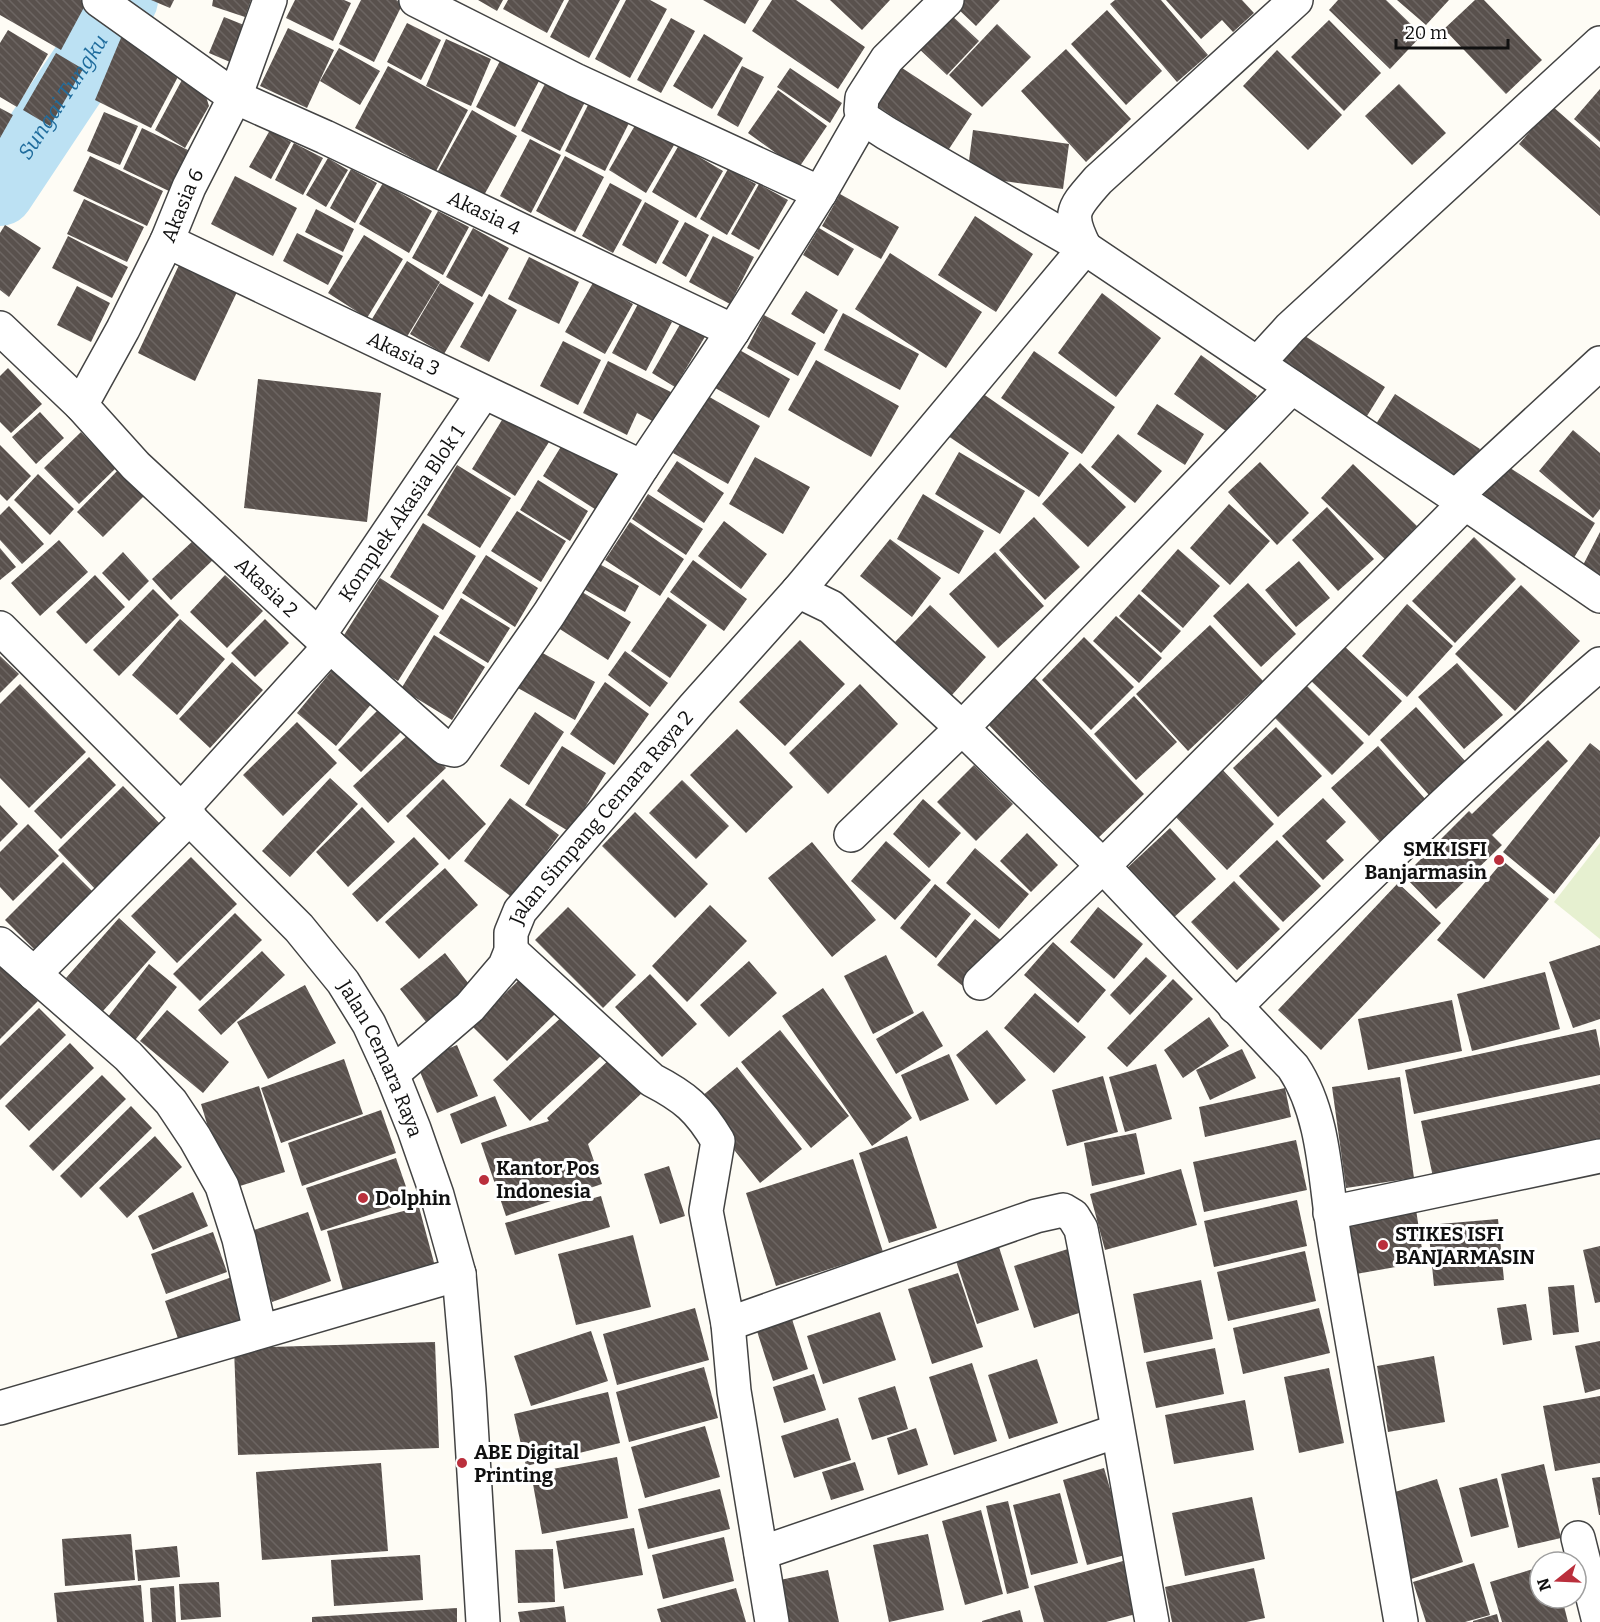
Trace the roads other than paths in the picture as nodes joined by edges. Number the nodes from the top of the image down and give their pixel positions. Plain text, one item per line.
1 (99, 0) edge
2 (270, 0) edge
3 (416, 0) edge
4 (947, 0) edge
5 (1296, 0) edge
6 (1600, 43) edge
7 (235, 97) junction
8 (864, 118) junction
9 (820, 194) junction
10 (167, 242) junction
11 (1085, 248) junction
12 (0, 328) edge
13 (733, 331) junction
14 (1258, 363) junction
15 (1600, 363) edge
16 (1292, 387) junction
17 (483, 393) junction
18 (81, 405) junction
19 (642, 467) junction
20 (1461, 499) junction
21 (798, 591) junction
22 (1600, 596) edge
23 (0, 628) edge
24 (325, 640) junction
25 (1600, 664) edge
26 (962, 728) junction
27 (186, 813) junction
28 (851, 835) dead end
29 (1103, 866) junction
30 (0, 944) edge
31 (512, 951) junction
32 (34, 974) junction
33 (980, 983) dead end
34 (1235, 1007) junction
35 (392, 1074) junction
36 (1600, 1156) edge
37 (1330, 1213) junction
38 (459, 1274) junction
39 (728, 1324) junction
40 (260, 1331) junction
41 (0, 1408) edge
42 (1117, 1431) junction
43 (1578, 1538) dead end
44 (761, 1553) junction
45 (483, 1622) edge
46 (771, 1622) edge
47 (1152, 1622) edge
48 (1401, 1622) edge
49 (1599, 1622) edge

1 - 7 street, Akasia 4
2 - 7 street, Akasia 6
3 - 9 street
4 - 8 street
5 - 11 street
6 - 14 street
7 - 10 street, Akasia 6
7 - 13 street, Akasia 4
8 - 9 street
8 - 11 street
9 - 13 street
10 - 17 street, Akasia 3
10 - 18 street, Akasia 6
11 - 14 street
11 - 21 street, Jalan Simpang Cemara Raya 2
12 - 18 street, Akasia 2
13 - 19 street
14 - 16 street
15 - 20 street
16 - 20 street
16 - 26 street
17 - 19 street, Akasia 3
17 - 24 street, Komplek Akasia Blok 1
18 - 24 street, Akasia 2
19 - 24 street, Akasia 2
20 - 22 street
20 - 29 street
21 - 26 street
21 - 31 street, Jalan Simpang Cemara Raya 2
23 - 27 street, Jalan Cemara Raya
24 - 27 street, Komplek Akasia Blok 1
25 - 34 street
26 - 28 street
26 - 29 street
27 - 32 street, Komplek Akasia Blok 1
27 - 35 street, Jalan Cemara Raya
29 - 33 street
29 - 34 street
30 - 32 street
31 - 35 street, Jalan Simpang Cemara Raya 2
31 - 39 street
32 - 40 street
34 - 37 street
35 - 38 street, Jalan Cemara Raya
36 - 37 street
37 - 48 street
38 - 40 street
38 - 45 street, Jalan Cemara Raya
39 - 42 street
39 - 44 street
40 - 41 street
42 - 44 street
42 - 47 street
43 - 49 street
44 - 46 street

